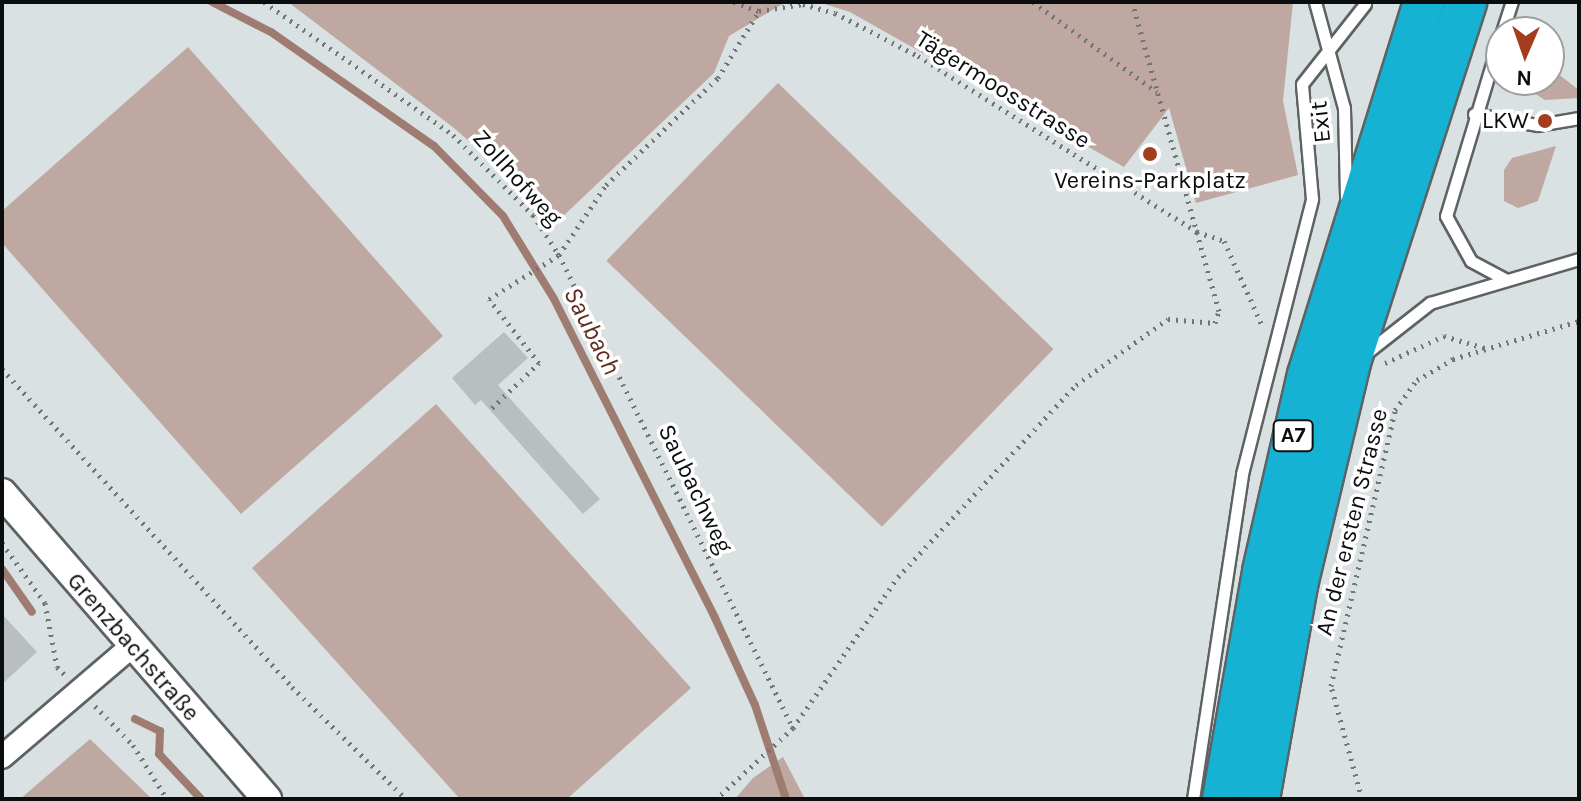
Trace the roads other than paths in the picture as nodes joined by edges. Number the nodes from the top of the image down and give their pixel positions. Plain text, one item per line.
1 (1315, 2) edge
2 (1424, 2) edge
3 (1365, 4) dead end
4 (1467, 17) edge
5 (1328, 46) junction
6 (1485, 81) edge
7 (1474, 114) junction
8 (1579, 118) edge
9 (1346, 240) junction
10 (1579, 259) edge
11 (1506, 280) junction
12 (1368, 362) junction
13 (2, 493) edge
14 (131, 647) junction
15 (2, 757) edge
16 (267, 799) edge
17 (1193, 799) edge
18 (1223, 799) edge
19 (1259, 799) edge

1 - 5 lane, Exit
2 - 9 highway, A7
3 - 5 lane
4 - 12 highway, A7
5 - 9 lane, Exit
5 - 17 lane
6 - 7 lane
7 - 8 lane
7 - 11 lane
9 - 18 highway, A7
10 - 11 lane
11 - 12 lane
12 - 19 highway, A7
13 - 14 street, Grenzbachstraße
14 - 15 street
14 - 16 street, Grenzbachstraße

